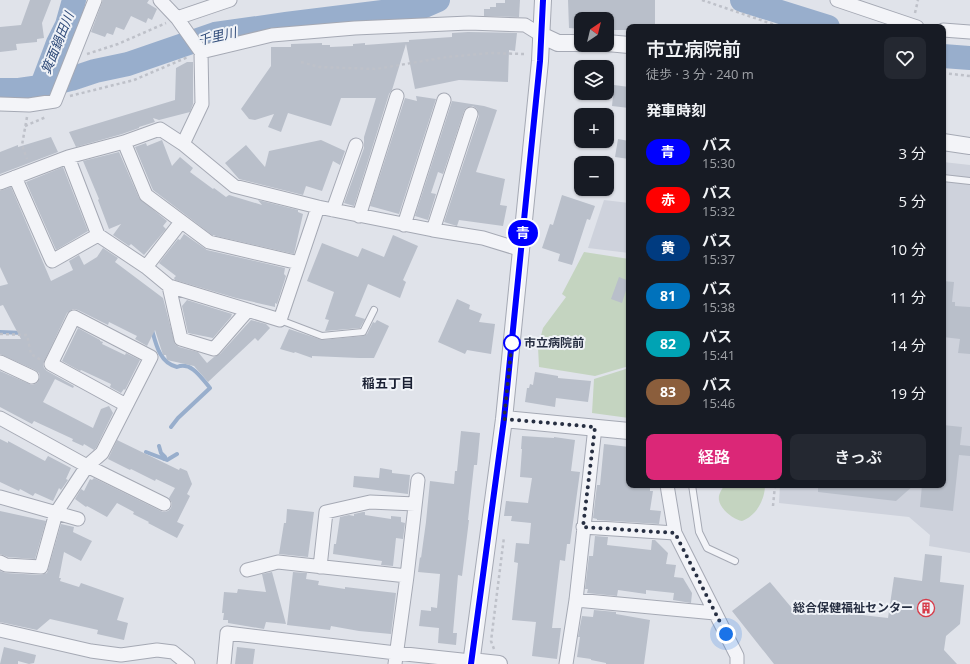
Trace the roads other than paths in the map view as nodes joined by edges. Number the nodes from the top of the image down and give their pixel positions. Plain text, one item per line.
1 (95, 0) edge
2 (160, 0) edge
3 (230, 0) edge
4 (543, 0) edge
5 (837, 0) edge
6 (177, 18) junction
7 (908, 24) edge
8 (946, 30) edge
9 (970, 32) edge
10 (542, 35) junction
11 (574, 43) edge
12 (614, 44) edge
13 (626, 45) edge
14 (201, 54) junction
15 (396, 96) dead end
16 (444, 100) dead end
17 (0, 104) edge
18 (471, 114) dead end
19 (124, 142) junction
20 (946, 142) edge
21 (183, 144) junction
22 (356, 144) dead end
23 (970, 146) edge
24 (68, 157) junction
25 (15, 177) junction
26 (946, 178) edge
27 (970, 182) edge
28 (0, 183) edge
29 (318, 207) junction
30 (333, 210) junction
31 (359, 216) junction
32 (181, 222) junction
33 (404, 225) junction
34 (433, 230) junction
35 (98, 235) junction
36 (522, 250) junction
37 (299, 263) junction
38 (146, 267) junction
39 (169, 286) junction
40 (248, 310) junction
41 (374, 310) dead end
42 (280, 320) junction
43 (0, 362) edge
44 (32, 377) dead end
45 (126, 405) junction
46 (0, 418) edge
47 (504, 419) junction
48 (595, 427) junction
49 (626, 431) edge
50 (87, 466) junction
51 (418, 480) dead end
52 (668, 488) edge
53 (693, 488) edge
54 (0, 498) edge
55 (164, 504) dead end
56 (415, 504) junction
57 (56, 513) junction
58 (78, 519) dead end
59 (583, 527) junction
60 (675, 533) junction
61 (735, 561) dead end
62 (0, 562) edge
63 (320, 567) junction
64 (247, 570) dead end
65 (407, 576) junction
66 (576, 600) junction
67 (715, 613) junction
68 (0, 630) edge
69 (395, 659) edge
70 (497, 659) edge
71 (471, 662) edge
72 (188, 664) edge
73 (224, 664) edge
74 (566, 664) edge
75 (737, 664) edge

1 - 17 street
2 - 6 street
3 - 6 street
4 - 10 street
5 - 7 street
6 - 14 street
8 - 9 street
10 - 11 street
10 - 14 street
10 - 36 street
12 - 13 street
14 - 21 street
15 - 31 street
16 - 33 street
18 - 34 street
19 - 21 street
19 - 24 street
19 - 32 street
20 - 23 street
21 - 29 street
22 - 30 street
24 - 25 street
24 - 35 street
25 - 28 street
25 - 35 street
26 - 27 lane
29 - 30 street
29 - 37 street
30 - 31 street
31 - 33 street
32 - 37 street
32 - 38 street
33 - 34 street
34 - 36 street
35 - 38 street
36 - 47 street
37 - 42 street
38 - 39 street
39 - 40 street
39 - 40 street
40 - 42 street
41 - 42 lane
43 - 44 street
45 - 45 street
45 - 50 street
46 - 50 street
47 - 48 street
47 - 71 street
48 - 49 street
48 - 59 street
50 - 55 street
50 - 57 street
51 - 56 street
52 - 60 street
53 - 61 lane
54 - 57 street
56 - 63 street
56 - 65 street
57 - 58 street
57 - 62 street
59 - 60 street
59 - 66 street
60 - 67 street
63 - 64 street
63 - 65 street
65 - 69 street
66 - 67 street
66 - 74 street
67 - 75 street
68 - 72 street
69 - 71 street
69 - 73 street
70 - 71 street

